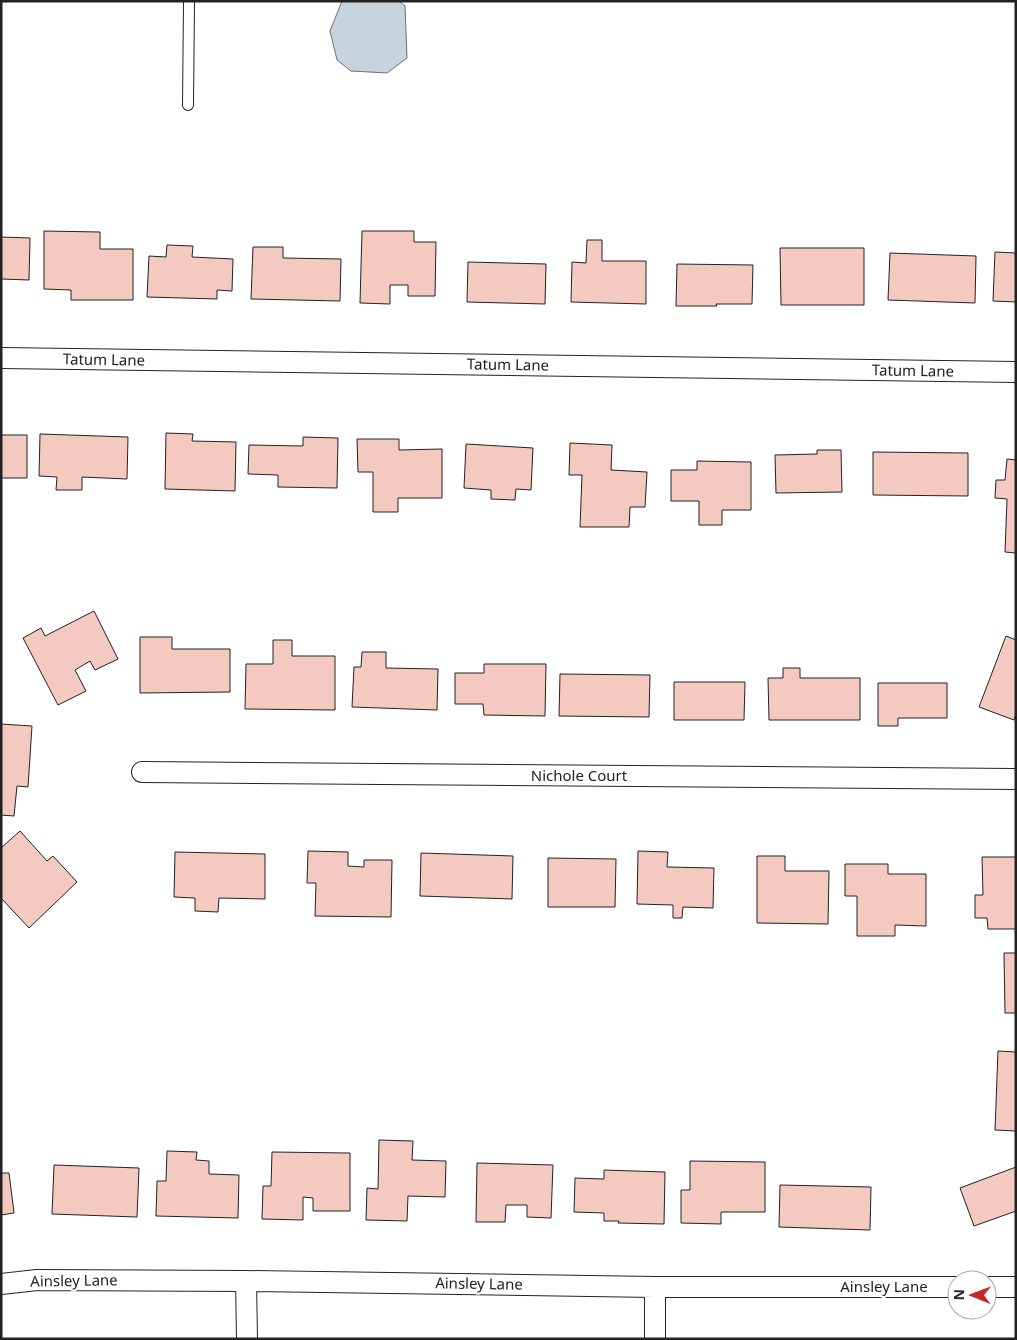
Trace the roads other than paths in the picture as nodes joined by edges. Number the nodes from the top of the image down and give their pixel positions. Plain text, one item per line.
1 (189, 1) edge
2 (188, 105) dead end
3 (1, 358) edge
4 (1016, 372) edge
5 (142, 772) dead end
6 (1016, 779) edge
7 (246, 1281) junction
8 (1, 1284) edge
9 (655, 1286) junction
10 (947, 1287) edge
11 (997, 1287) edge
12 (1016, 1287) edge
13 (247, 1339) edge
14 (655, 1339) edge

1 - 2 lane
3 - 4 street, Tatum Lane
5 - 6 street, Nichole Court
7 - 8 street, Ainsley Lane
7 - 9 street, Ainsley Lane
7 - 13 street
9 - 10 street, Ainsley Lane
9 - 14 street
11 - 12 street

